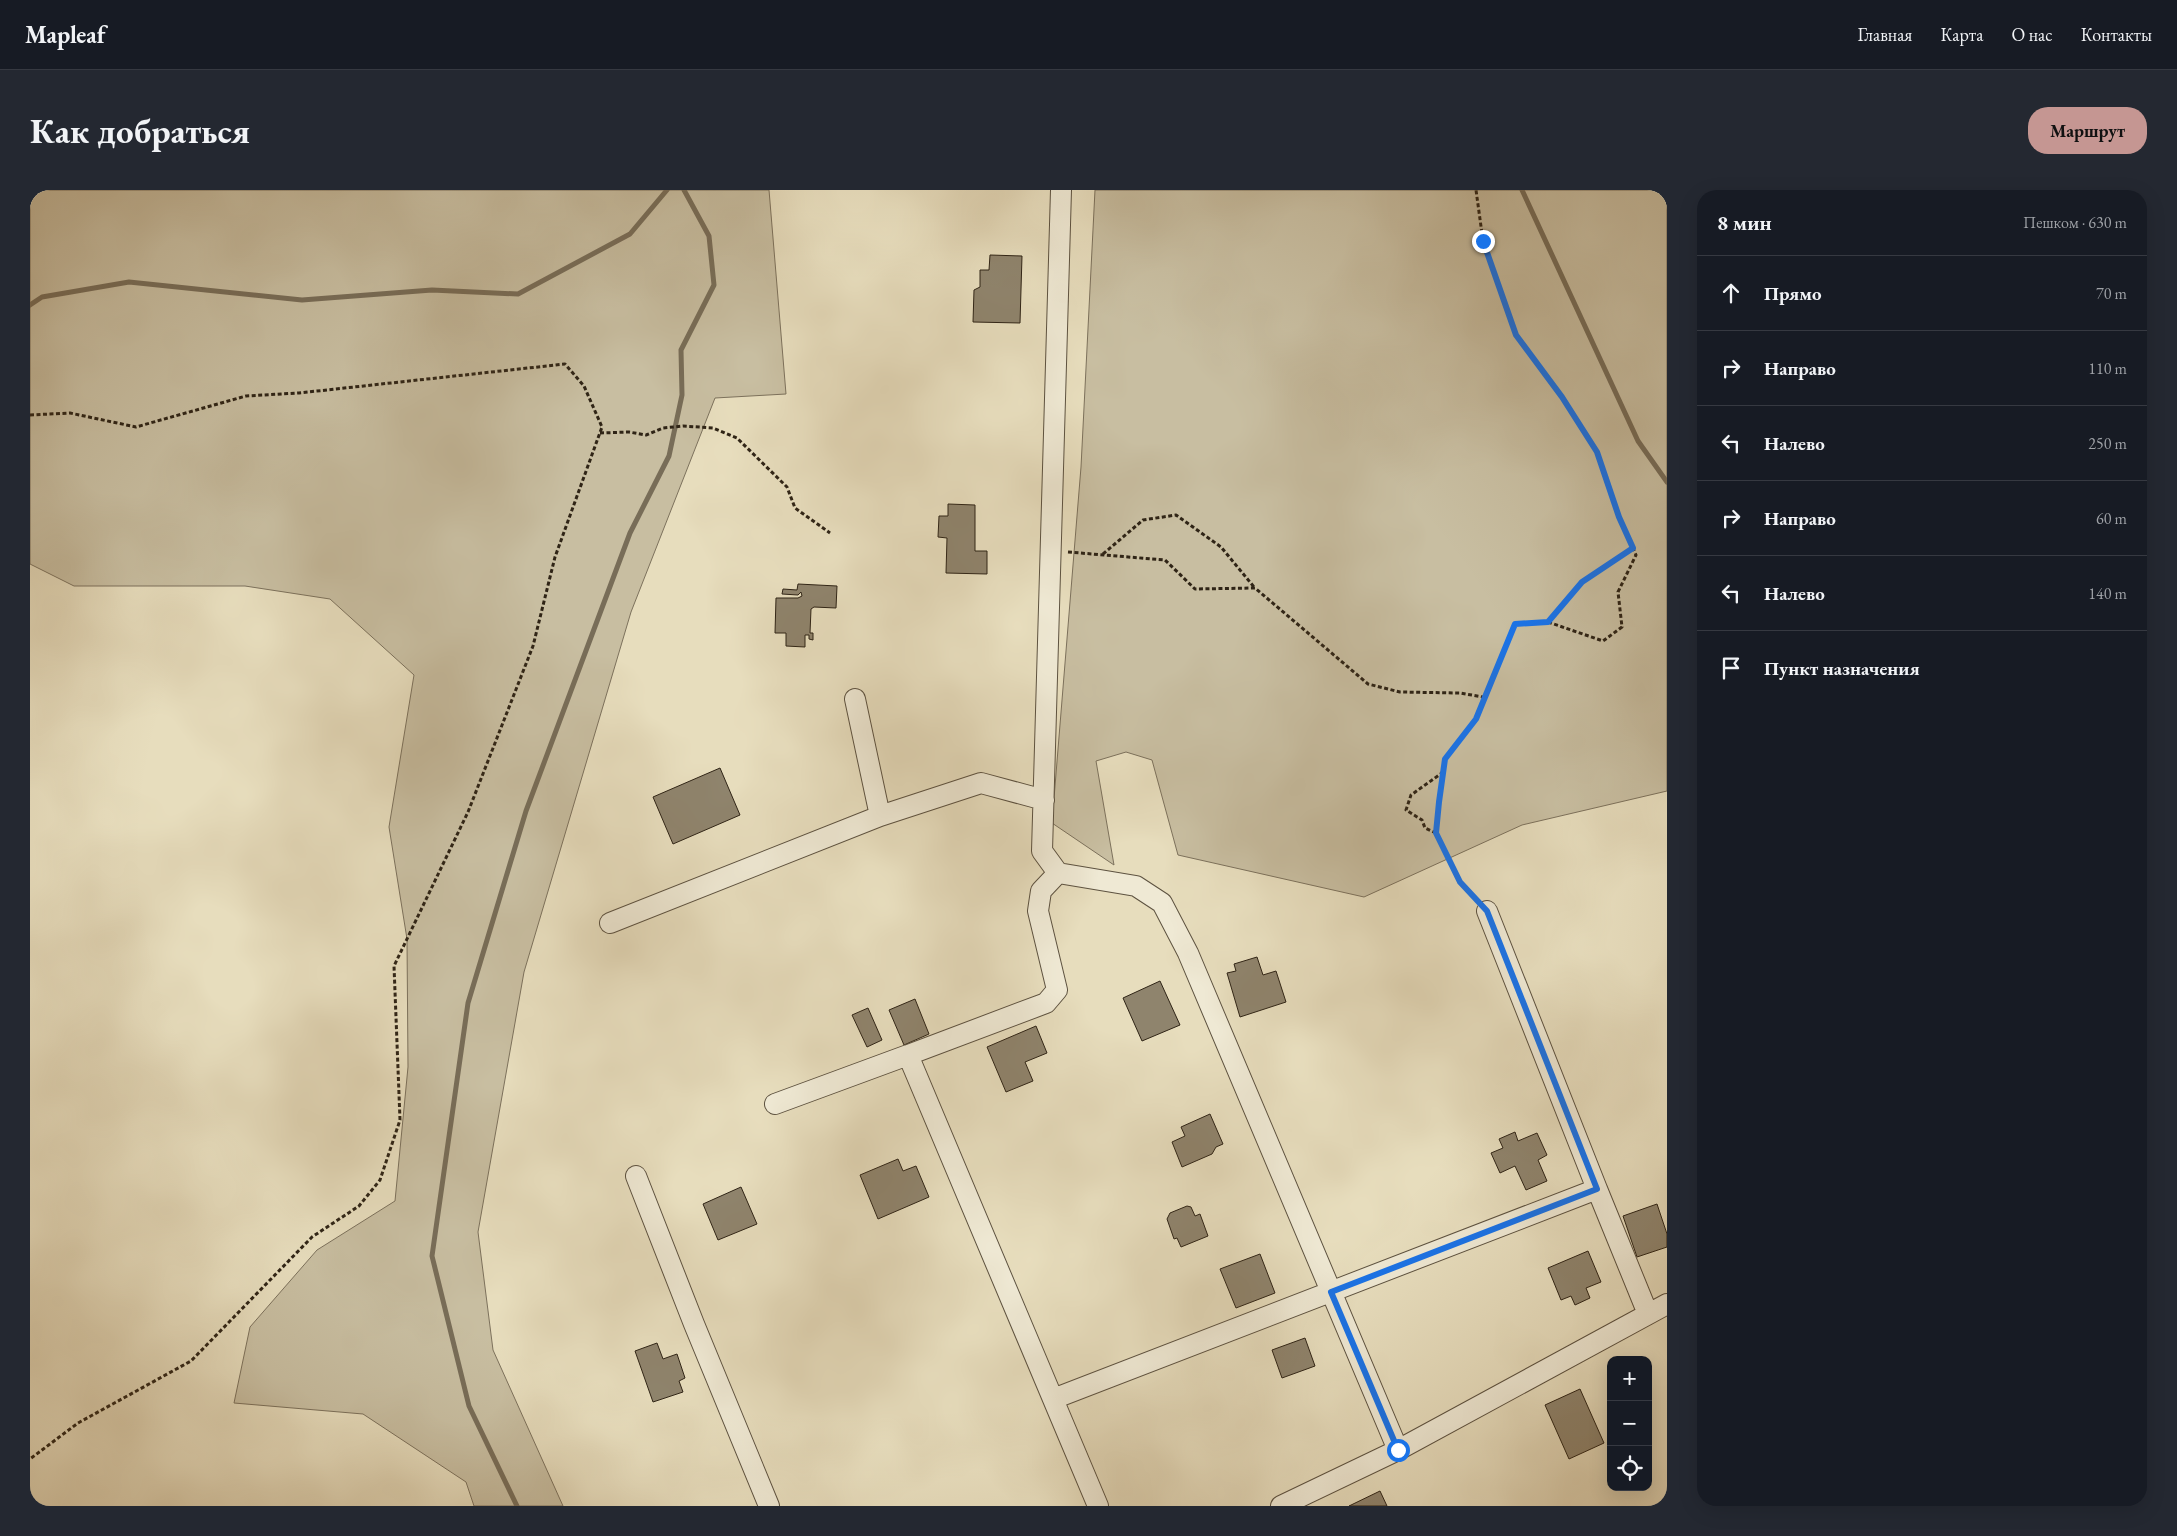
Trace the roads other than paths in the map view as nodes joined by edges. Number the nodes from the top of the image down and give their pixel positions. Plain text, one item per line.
1 (1061, 190) edge
2 (855, 699) dead end
3 (1044, 800) junction
4 (880, 816) junction
5 (1058, 873) junction
6 (1487, 911) road end
7 (610, 923) dead end
8 (908, 1055) junction
9 (775, 1104) dead end
10 (636, 1176) dead end
11 (1597, 1189) junction
12 (1331, 1292) junction
13 (1667, 1304) edge
14 (1648, 1314) junction
15 (1053, 1399) junction
16 (1398, 1450) junction
17 (769, 1506) edge
18 (1098, 1506) edge
19 (1281, 1506) edge

1 - 3 lane
2 - 4 lane
3 - 4 lane
3 - 5 lane
4 - 7 lane
5 - 8 lane
5 - 12 lane
6 - 11 lane
8 - 9 lane
8 - 15 lane
10 - 17 lane
11 - 12 lane
11 - 14 lane
12 - 15 lane
12 - 16 lane
13 - 14 lane
14 - 16 lane
15 - 18 lane
16 - 19 lane

